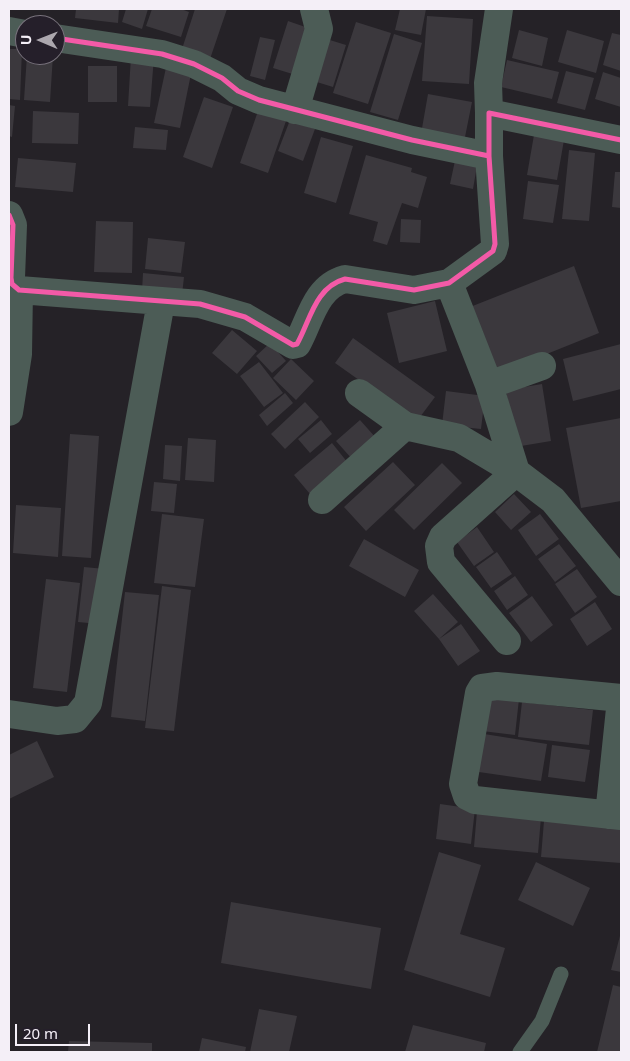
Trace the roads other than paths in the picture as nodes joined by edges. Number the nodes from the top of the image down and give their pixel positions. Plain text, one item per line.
1 (314, 9) edge
2 (499, 9) edge
3 (65, 39) edge
4 (295, 110) junction
5 (489, 113) junction
6 (621, 140) edge
7 (489, 156) junction
8 (9, 215) edge
9 (450, 283) junction
10 (19, 290) junction
11 (161, 302) junction
12 (542, 366) dead end
13 (489, 385) junction
14 (359, 393) dead end
15 (9, 412) edge
16 (405, 426) junction
17 (516, 472) junction
18 (322, 500) dead end
19 (621, 582) edge
20 (508, 641) dead end
21 (621, 698) edge
22 (9, 714) edge
23 (615, 816) edge
24 (561, 974) dead end
25 (520, 1052) edge

1 - 4 street
2 - 5 street
3 - 4 street
4 - 7 street
5 - 6 street
5 - 7 street
7 - 9 street
8 - 10 street
9 - 11 street
9 - 13 street
10 - 11 street
10 - 15 street
11 - 22 street
12 - 13 street
13 - 17 street
14 - 16 street
16 - 17 street
16 - 18 street
17 - 19 street
17 - 20 street
21 - 23 street
21 - 23 street
24 - 25 lane

